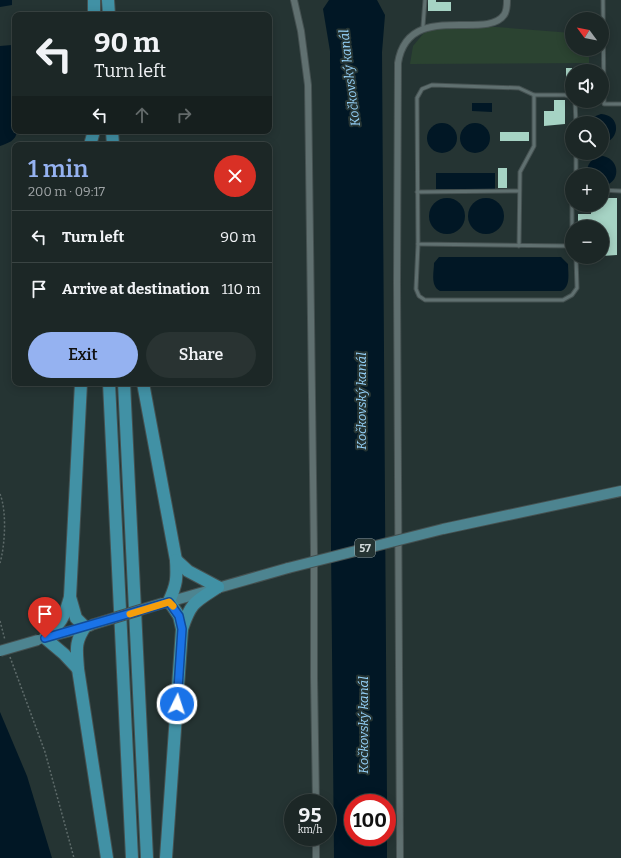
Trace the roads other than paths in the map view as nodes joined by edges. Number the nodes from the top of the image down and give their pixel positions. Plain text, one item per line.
1 (94, 0) edge
2 (108, 0) edge
3 (294, 0) edge
4 (425, 0) edge
5 (507, 0) edge
6 (603, 0) edge
7 (94, 12) edge
8 (109, 12) edge
9 (423, 26) junction
10 (603, 64) edge
11 (534, 95) junction
12 (565, 95) edge
13 (609, 104) edge
14 (621, 104) edge
15 (609, 190) edge
16 (519, 191) junction
17 (621, 191) edge
18 (417, 192) junction
19 (418, 244) junction
20 (519, 246) junction
21 (565, 247) edge
22 (576, 264) edge
23 (81, 386) edge
24 (109, 386) edge
25 (124, 386) edge
26 (144, 386) edge
27 (621, 491) edge
28 (176, 560) junction
29 (218, 587) junction
30 (70, 597) junction
31 (166, 602) junction
32 (88, 626) junction
33 (182, 629) junction
34 (42, 639) junction
35 (4, 652) edge
36 (78, 669) junction
37 (316, 794) edge
38 (316, 846) edge
39 (107, 858) edge
40 (132, 858) edge
41 (147, 858) edge
42 (166, 858) edge
43 (316, 858) edge
44 (400, 858) edge

1 - 7 highway
2 - 8 highway
3 - 37 street
4 - 9 lane
5 - 9 street
6 - 10 lane
9 - 44 street
11 - 12 lane
11 - 16 lane
11 - 18 lane
13 - 14 lane
15 - 17 lane
16 - 18 lane
16 - 20 lane
18 - 19 lane
19 - 20 lane
19 - 22 lane
20 - 21 lane
23 - 30 highway
24 - 40 highway
25 - 41 highway
26 - 28 highway
27 - 29 main road, 57, bridge
28 - 29 highway
28 - 31 highway
29 - 31 main road, 57
29 - 33 highway
30 - 32 highway
30 - 34 highway
31 - 32 main road, 57, bridge
31 - 33 highway
32 - 34 main road, 57
32 - 36 highway
33 - 42 highway
34 - 35 main road, 57, bridge
34 - 36 highway
36 - 39 highway
38 - 43 street

